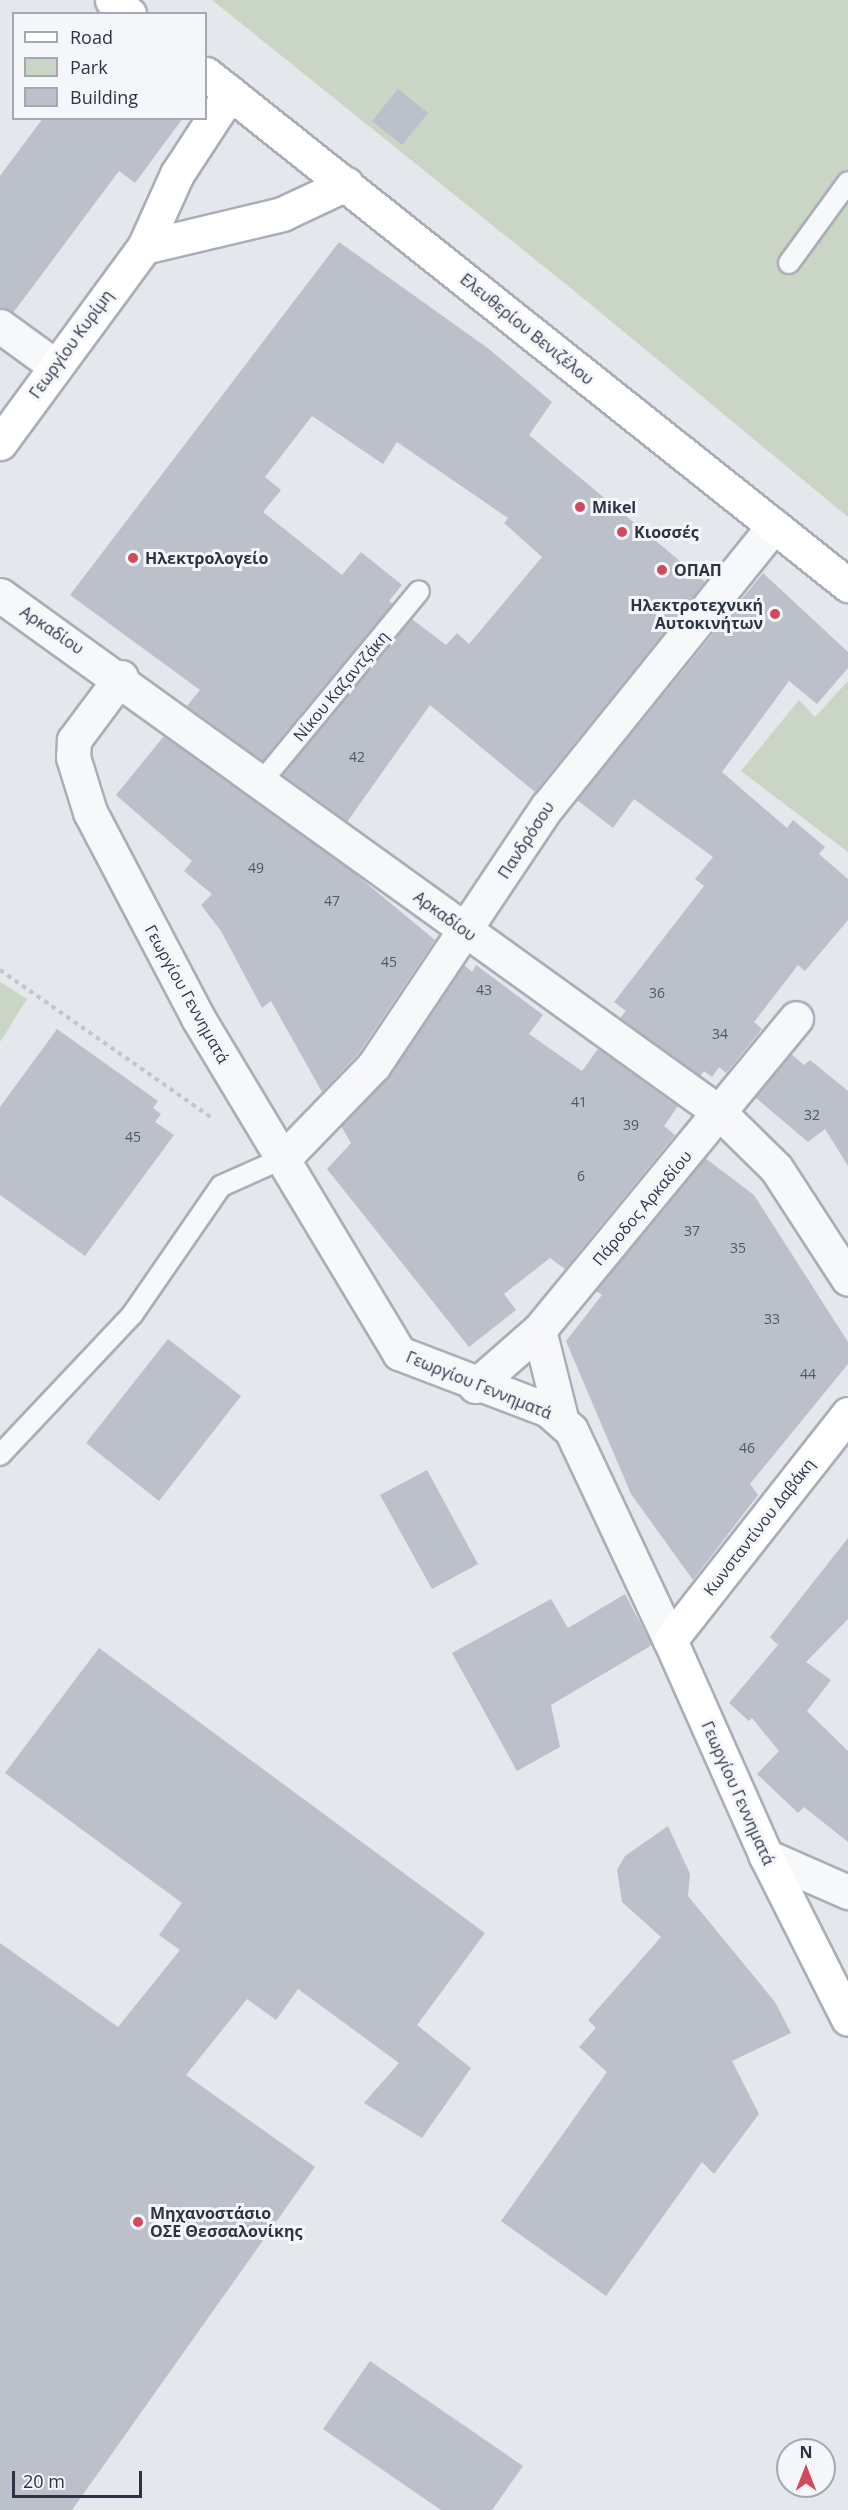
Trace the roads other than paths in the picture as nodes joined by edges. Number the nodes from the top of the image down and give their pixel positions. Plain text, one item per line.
1 (112, 0) edge
2 (127, 12) edge
3 (218, 84) edge
4 (207, 108) edge
5 (202, 120) edge
6 (848, 182) edge
7 (345, 184) junction
8 (144, 247) junction
9 (789, 263) dead end
10 (0, 326) edge
11 (55, 366) junction
12 (0, 442) edge
13 (774, 526) junction
14 (848, 585) edge
15 (419, 591) dead end
16 (0, 595) edge
17 (121, 677) junction
18 (262, 781) junction
19 (467, 933) junction
20 (796, 1018) dead end
21 (720, 1113) junction
22 (284, 1158) junction
23 (848, 1279) edge
24 (539, 1330) junction
25 (475, 1386) junction
26 (848, 1414) edge
27 (561, 1418) junction
28 (0, 1455) edge
29 (670, 1640) junction
30 (766, 1857) junction
31 (848, 1892) edge
32 (848, 2019) edge

1 - 2 street
3 - 4 street, Γεωργίου Κυρίμη
3 - 7 street, Ελευθερίου Βενιζέλου
5 - 8 street, Γεωργίου Κυρίμη
6 - 9 lane
7 - 8 street
7 - 13 street, Ελευθερίου Βενιζέλου
8 - 11 street, Γεωργίου Κυρίμη
10 - 11 street
11 - 12 street, Γεωργίου Κυρίμη
13 - 14 street, Ελευθερίου Βενιζέλου
13 - 19 street, Πανδρόσου
15 - 18 lane, Νίκου Καζαντζάκη
16 - 17 street, Αρκαδίου
17 - 18 street, Αρκαδίου
17 - 22 street, Γεωργίου Γεννηματά
18 - 19 street, Αρκαδίου
19 - 21 street, Αρκαδίου
19 - 22 street, Πανδρόσου
20 - 21 street, Πάροδος Αρκαδίου
21 - 23 street, Αρκαδίου
21 - 24 street, Πάροδος Αρκαδίου
22 - 25 street, Γεωργίου Γεννηματά
22 - 28 lane
24 - 25 street, Πάροδος Αρκαδίου
24 - 27 street
25 - 27 street, Γεωργίου Γεννηματά
26 - 29 street, Κωνσταντίνου Δαβάκη
27 - 29 street, Γεωργίου Γεννηματά
29 - 30 street, Γεωργίου Γεννηματά
30 - 31 street
30 - 32 street, Γεωργίου Γεννηματά

